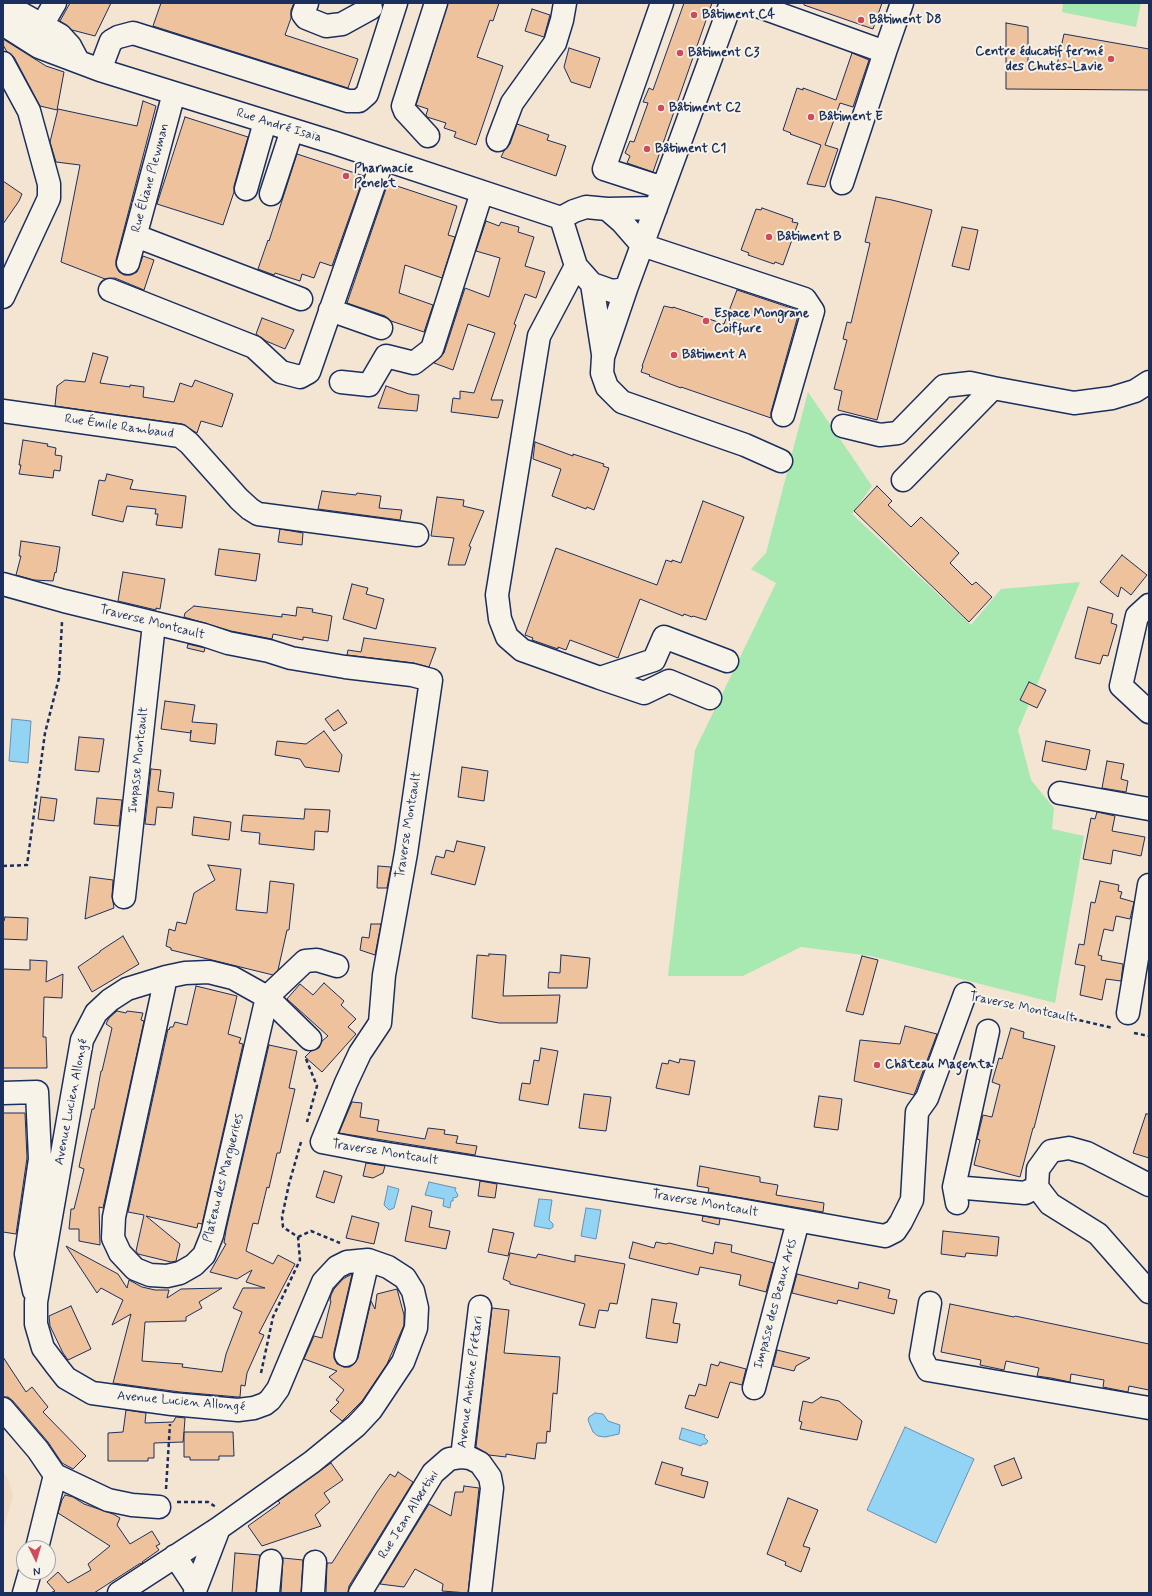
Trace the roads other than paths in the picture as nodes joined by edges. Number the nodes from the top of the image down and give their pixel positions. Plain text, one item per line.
1 (55, 3) edge
2 (307, 3) edge
3 (350, 3) edge
4 (436, 3) edge
5 (565, 3) edge
6 (662, 3) edge
7 (731, 3) edge
8 (902, 3) edge
9 (759, 5) edge
10 (394, 6) edge
11 (370, 8) junction
12 (5, 15) edge
13 (42, 25) junction
14 (885, 52) junction
15 (78, 61) junction
16 (3, 63) edge
17 (100, 70) junction
18 (174, 93) junction
19 (265, 122) junction
20 (292, 130) junction
21 (428, 136) dead end
22 (498, 140) dead end
23 (383, 159) junction
24 (842, 183) dead end
25 (246, 188) dead end
26 (482, 192) junction
27 (272, 194) dead end
28 (660, 198) junction
29 (607, 209) junction
30 (561, 218) junction
31 (136, 236) junction
32 (642, 245) junction
33 (128, 263) dead end
34 (576, 266) junction
35 (592, 284) junction
36 (626, 289) junction
37 (110, 290) dead end
38 (3, 297) edge
39 (301, 299) dead end
40 (330, 310) junction
41 (381, 328) dead end
42 (603, 357) junction
43 (341, 382) dead end
44 (1149, 382) edge
45 (993, 388) junction
46 (3, 411) edge
47 (783, 414) dead end
48 (843, 426) dead end
49 (781, 461) dead end
50 (903, 480) dead end
51 (417, 535) dead end
52 (3, 584) edge
53 (1149, 605) edge
54 (154, 624) junction
55 (727, 661) dead end
56 (600, 678) junction
57 (710, 698) dead end
58 (1149, 712) edge
59 (1060, 793) dead end
60 (1149, 809) edge
61 (1149, 885) edge
62 (124, 897) dead end
63 (337, 966) dead end
64 (166, 977) junction
65 (965, 994) road end
66 (267, 997) junction
67 (1126, 1025) road end
68 (988, 1031) dead end
69 (310, 1039) road end
70 (3, 1093) edge
71 (1149, 1185) edge
72 (1037, 1187) junction
73 (798, 1221) junction
74 (358, 1261) junction
75 (1149, 1292) edge
76 (36, 1302) junction
77 (930, 1303) dead end
78 (480, 1307) dead end
79 (346, 1355) dead end
80 (754, 1388) dead end
81 (1149, 1408) edge
82 (3, 1409) edge
83 (462, 1457) junction
84 (55, 1475) junction
85 (162, 1504) road end
86 (219, 1528) junction
87 (39, 1540) edge
88 (175, 1556) junction
89 (271, 1562) dead end
90 (315, 1562) dead end
91 (28, 1580) edge
92 (196, 1591) edge
93 (24, 1593) edge
94 (119, 1593) edge
95 (268, 1593) edge
96 (313, 1593) edge
97 (360, 1593) edge
98 (480, 1593) edge

1 - 13 street
2 - 11 street
3 - 11 street
4 - 21 street
5 - 22 street
6 - 28 street
7 - 28 street
8 - 14 street
9 - 14 street
10 - 11 street
10 - 17 street
12 - 13 street
12 - 15 street, Rue André Isaïa
13 - 15 street
14 - 24 street
15 - 17 street, Rue André Isaïa
16 - 38 street
17 - 18 street, Rue André Isaïa
18 - 19 street, Rue André Isaïa
18 - 31 street, Rue Éliane Plewman
19 - 20 street, Rue André Isaïa
19 - 25 street
20 - 23 street, Rue André Isaïa
20 - 27 street
23 - 26 street, Rue André Isaïa
23 - 40 street
26 - 30 street, Rue André Isaïa
26 - 43 street
28 - 29 street
28 - 32 street
29 - 30 street
29 - 32 street
30 - 34 street
31 - 33 street, Rue Éliane Plewman
31 - 39 street
32 - 36 street
32 - 47 street
34 - 35 street
34 - 56 street
35 - 36 street
35 - 42 street
36 - 42 street
37 - 40 street
40 - 41 street
42 - 49 street
44 - 45 street
45 - 48 street
45 - 50 street
46 - 51 street, Rue Émile Rambaud
52 - 54 street, Traverse Montcault
53 - 58 street
54 - 62 street, Impasse Montcault
54 - 73 street, Traverse Montcault
55 - 56 street
56 - 57 street
59 - 60 street
61 - 67 street
63 - 66 street
64 - 66 street
64 - 66 street, Plateau des Marguerites
64 - 76 street, Avenue Lucien Allongé
65 - 73 street, Traverse Montcault
66 - 69 street
68 - 72 street
70 - 76 street
71 - 72 street
72 - 75 street
73 - 80 street, Impasse des Beaux Arts
74 - 76 street, Avenue Lucien Allongé
74 - 79 street
74 - 86 street
77 - 81 street
78 - 83 street, Avenue Antoine Prétari
82 - 84 street
83 - 97 street, Rue Jean Albertini
83 - 98 street
84 - 85 street
84 - 87 street
86 - 88 street
86 - 92 street
88 - 92 street
88 - 94 street
89 - 95 street
90 - 96 street
91 - 93 street

